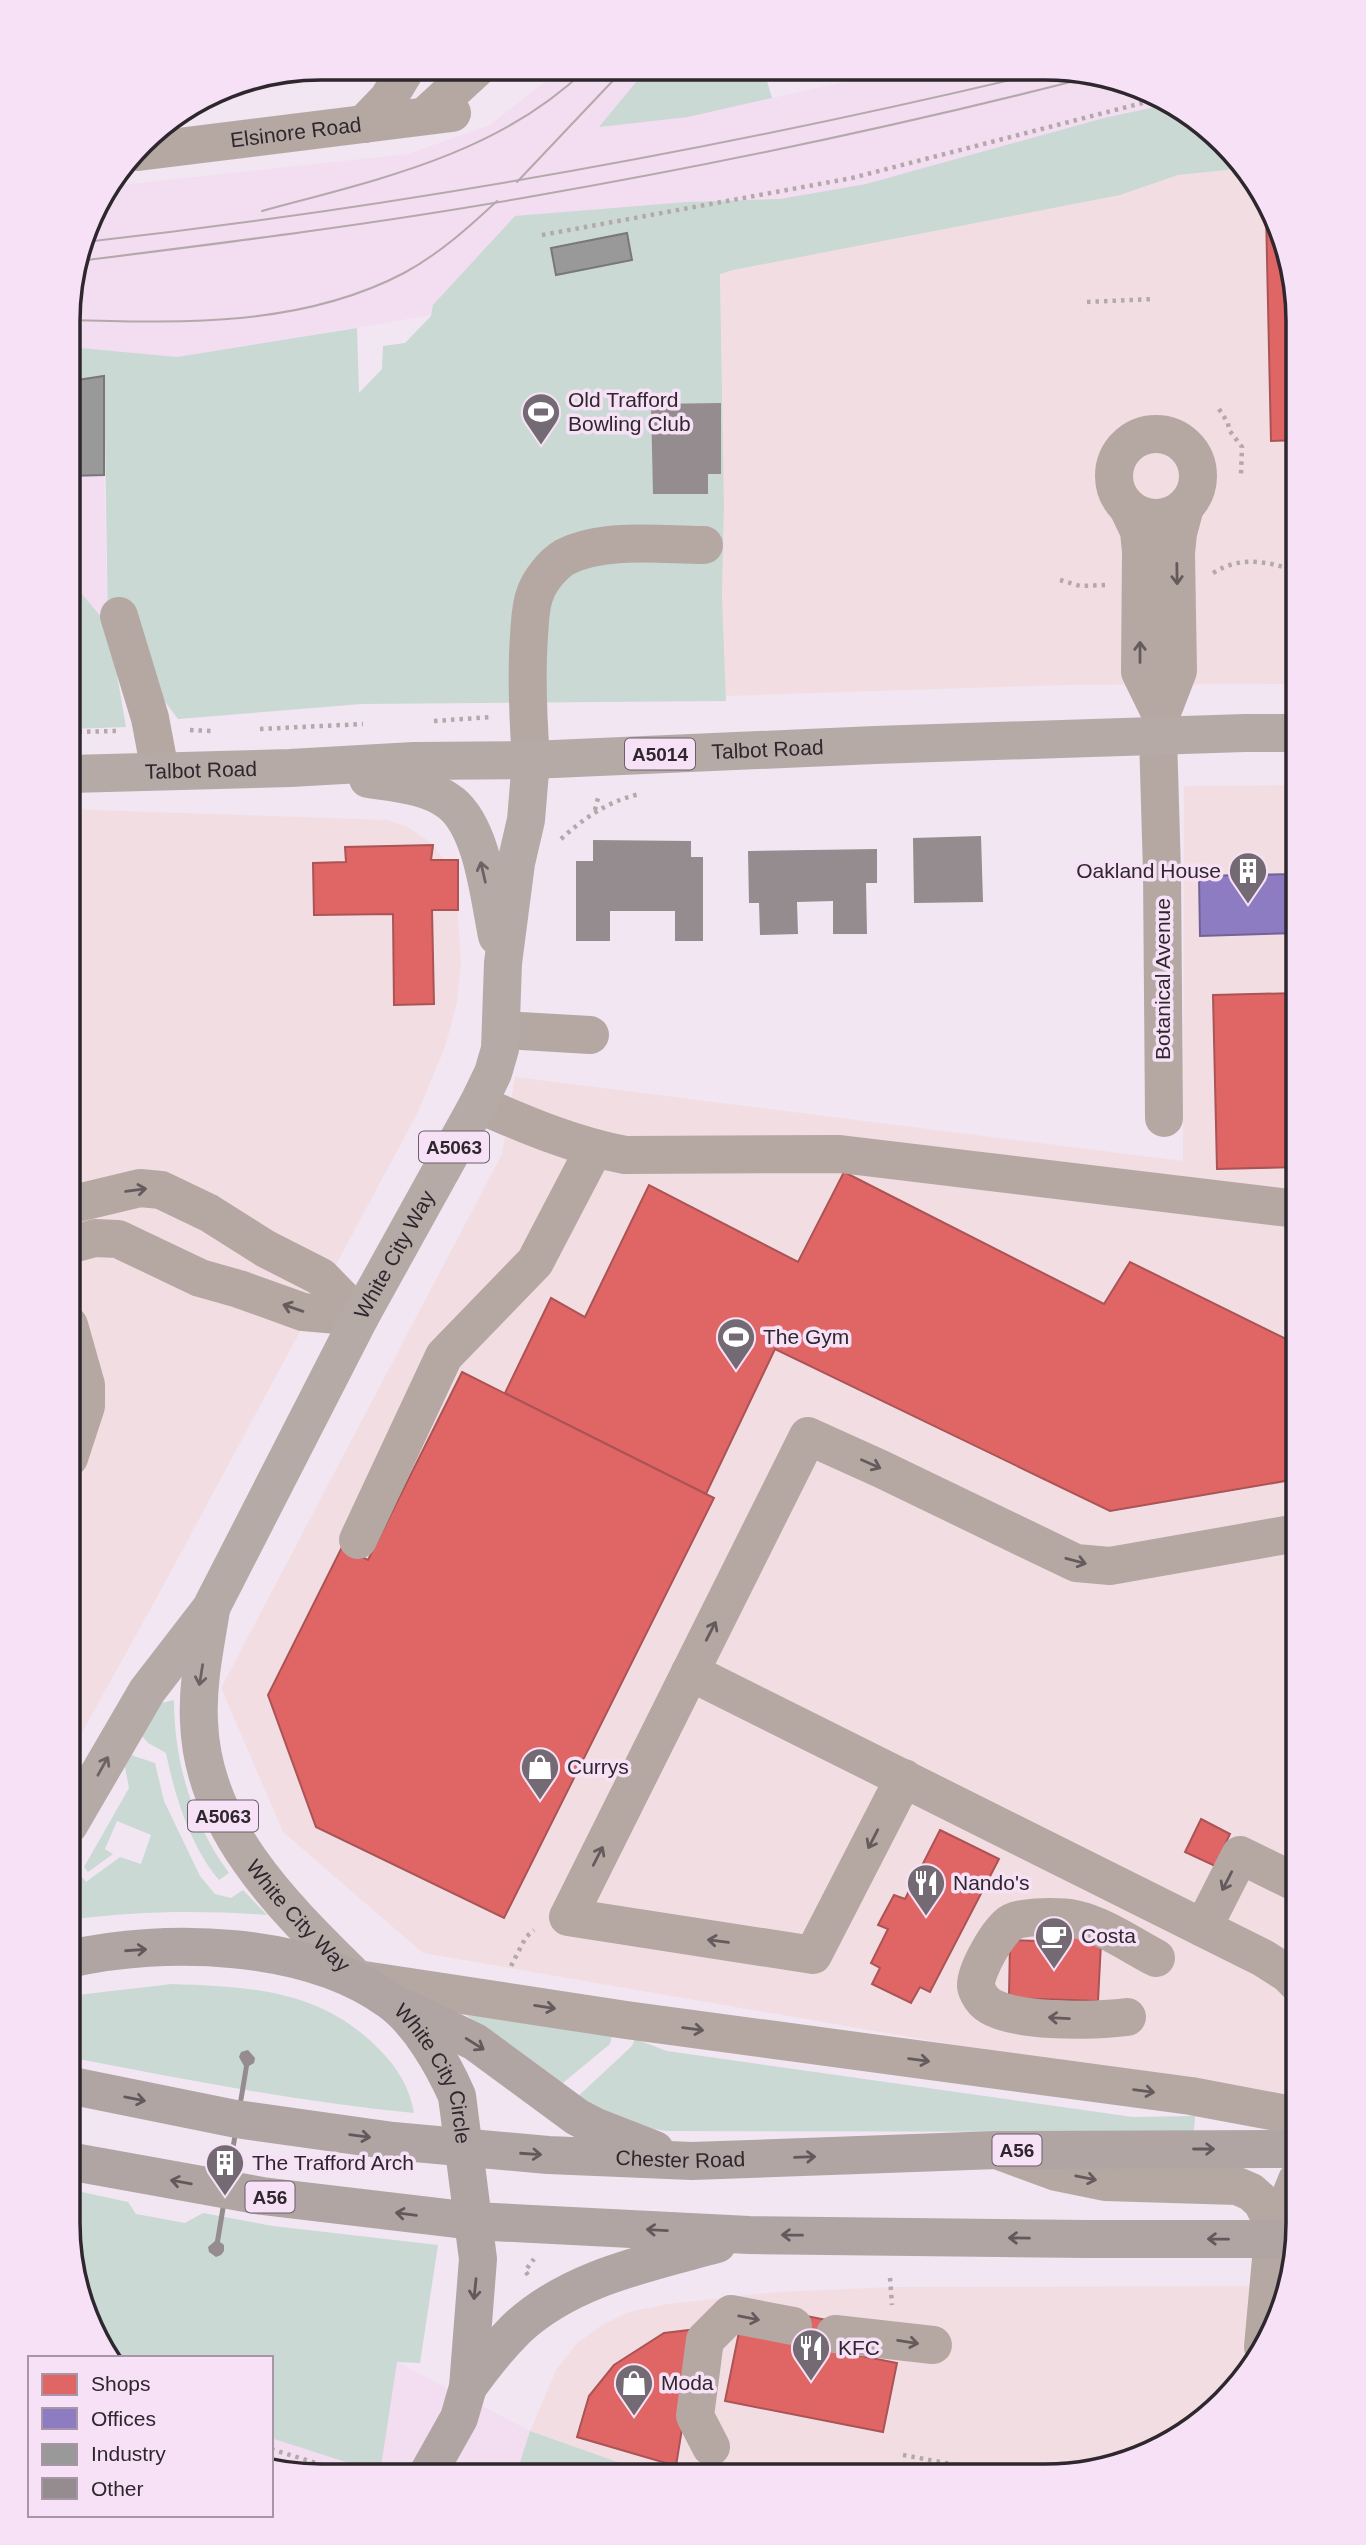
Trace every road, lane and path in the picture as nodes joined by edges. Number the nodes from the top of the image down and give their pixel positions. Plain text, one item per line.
1 (399, 81) edge
2 (466, 81) edge
3 (1145, 102) edge
4 (363, 124) junction
5 (153, 150) edge
6 (542, 235) dead end
7 (1154, 299) dead end
8 (1087, 302) dead end
9 (1219, 409) dead end
10 (1241, 474) dead end
11 (1185, 507) junction
12 (1128, 508) junction
13 (704, 545) dead end
14 (1286, 567) edge
15 (1213, 574) dead end
16 (1060, 580) dead end
17 (1141, 585) junction
18 (119, 616) dead end
19 (1160, 726) junction
20 (1286, 732) edge
21 (531, 760) junction
22 (290, 768) junction
23 (160, 771) junction
24 (80, 774) edge
25 (503, 963) junction
26 (502, 1030) junction
27 (590, 1035) dead end
28 (478, 1104) junction
29 (1164, 1118) dead end
30 (594, 1149) junction
31 (80, 1202) edge
32 (1286, 1208) edge
33 (80, 1242) edge
34 (360, 1317) junction
35 (80, 1364) edge
36 (80, 1424) edge
37 (1285, 1534) edge
38 (358, 1540) dead end
39 (211, 1608) junction
40 (690, 1672) junction
41 (904, 1778) junction
42 (80, 1806) edge
43 (1285, 1877) edge
44 (568, 1917) junction
45 (1203, 1928) junction
46 (80, 1957) edge
47 (1156, 1958) dead end
48 (1285, 1972) edge
49 (357, 1979) junction
50 (494, 1998) junction
51 (393, 2002) junction
52 (1127, 2017) dead end
53 (80, 2087) edge
54 (1285, 2114) edge
55 (463, 2148) junction
56 (1285, 2149) edge
57 (997, 2150) junction
58 (692, 2161) junction
59 (80, 2163) edge
60 (474, 2221) junction
61 (750, 2235) junction
62 (1285, 2239) edge
63 (1273, 2298) edge
64 (793, 2326) dead end
65 (835, 2334) dead end
66 (933, 2345) dead end
67 (464, 2402) junction
68 (711, 2447) dead end
69 (273, 2450) edge
70 (903, 2455) dead end
71 (318, 2464) edge
72 (433, 2464) edge
73 (460, 2464) edge
74 (951, 2464) edge

1 - 4 street
2 - 4 street, Elsinore Road
3 - 6 path
4 - 5 street, Elsinore Road
7 - 8 path
9 - 10 path
11 - 12 street
11 - 12 street
11 -> 19 street
12 - 17 street
13 - 21 street
14 - 15 path
16 - 17 path
19 -> 17 street
18 - 23 street
19 - 20 main road, Talbot Road / A5014
19 - 21 main road, Talbot Road / A5014
19 - 29 street, Botanical Avenue
21 - 22 main road, Talbot Road / A5014
21 - 25 main road, White City Way / A5063
22 - 23 main road, Talbot Road / A5014
25 -> 22 main road
23 - 24 main road, Talbot Road / A5014
25 - 26 main road, White City Way / A5063
26 - 27 street
26 - 28 main road, White City Way / A5063
28 - 30 street
28 - 34 main road, White City Way / A5063
30 - 32 street
30 - 38 street
31 -> 34 street
34 -> 33 street
34 - 39 main road, White City Way / A5063
35 - 36 street
40 -> 37 street
42 -> 39 main road, White City Way / A5063
39 -> 49 main road, White City Way / A5063
40 - 41 street
44 -> 40 street
41 -> 44 street
41 - 45 street
43 -> 45 street
44 - 50 path
45 - 48 street
46 -> 49 highway, White City Circle / A56
52 -> 47 street
49 - 50 street
49 - 51 highway, White City Circle / A56
50 -> 54 street
51 - 55 highway, White City Circle / A56
51 -> 58 highway, A56
53 -> 55 highway, Chester Road / A56
55 -> 58 highway, Chester Road / A56
55 - 60 highway, White City Circle / A56
57 -> 56 highway, Chester Road / A56
58 -> 57 highway, Chester Road / A56
57 -> 62 street
60 -> 59 highway, A56
61 -> 60 highway, A56
60 -> 67 highway, White City Circle / A56
62 -> 61 highway, A56
61 - 67 highway, A56
62 - 63 street
68 -> 64 street
65 -> 66 street
67 - 72 highway, White City Circle
67 - 73 highway
69 - 71 path
70 - 74 path

